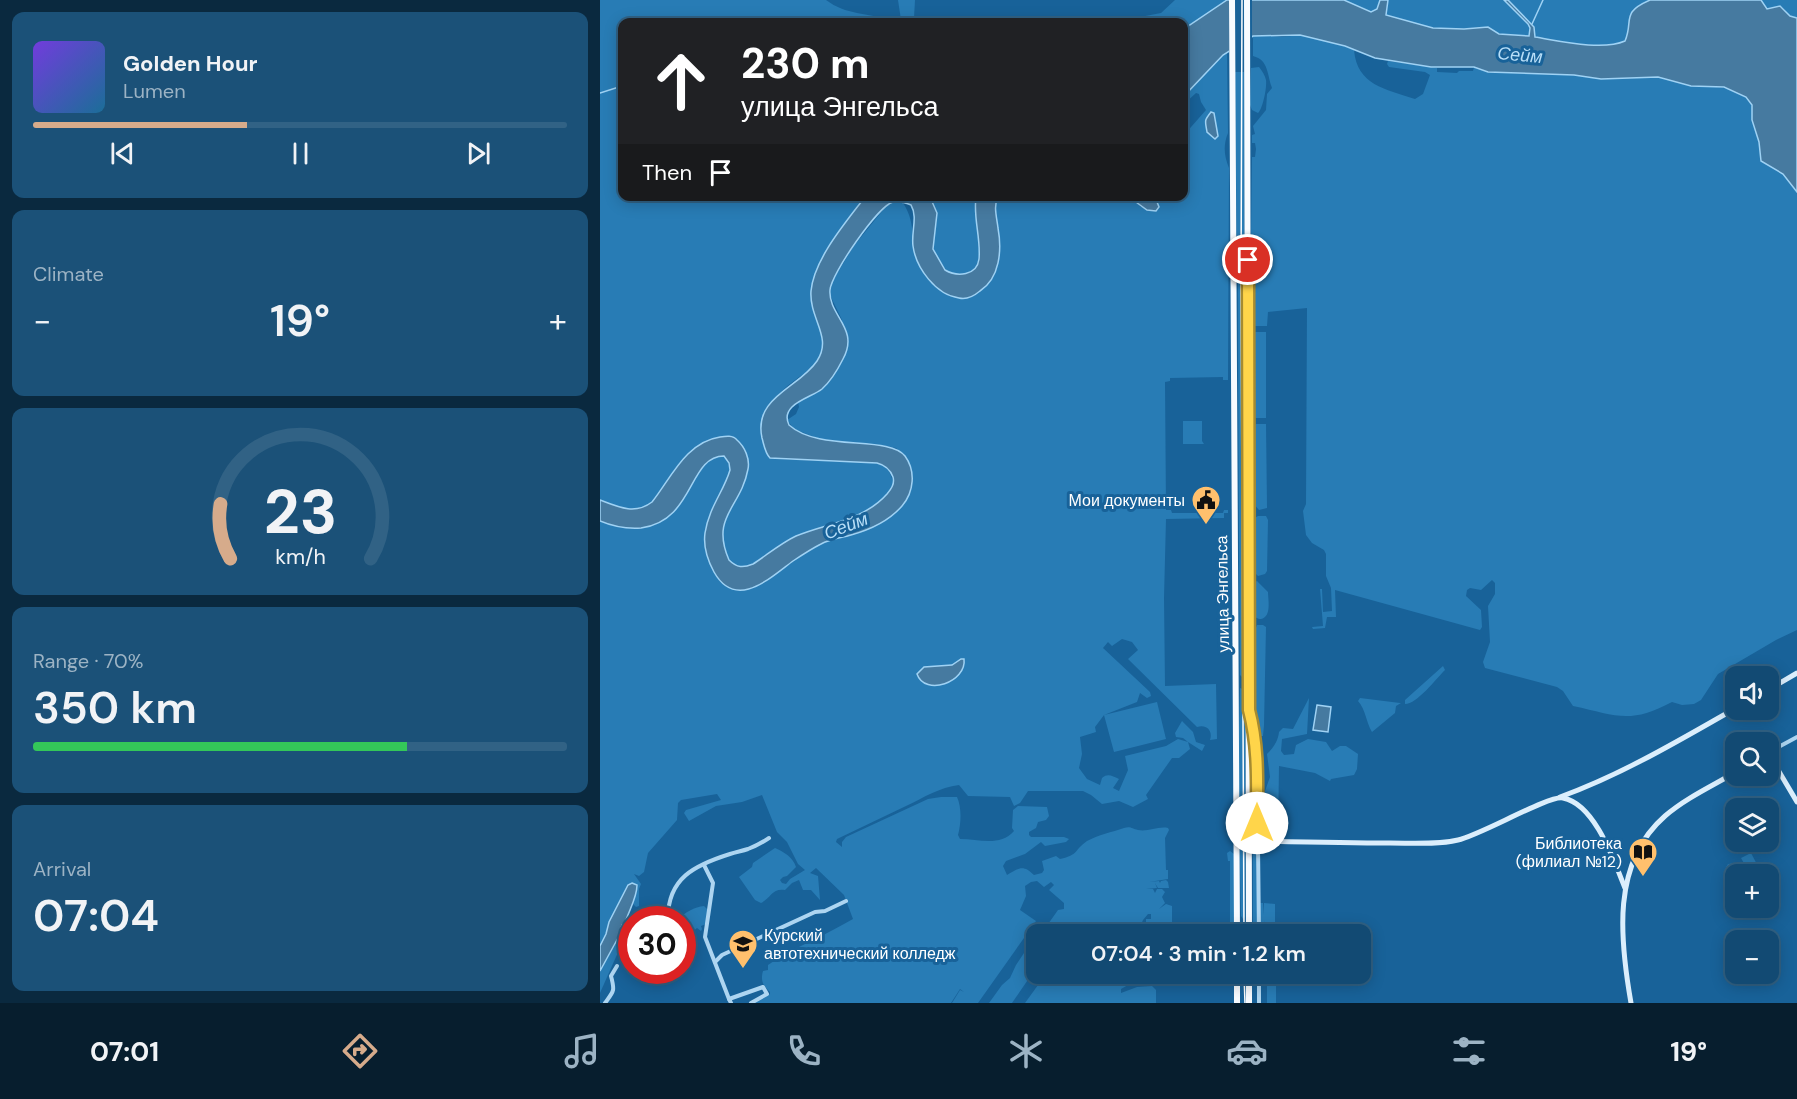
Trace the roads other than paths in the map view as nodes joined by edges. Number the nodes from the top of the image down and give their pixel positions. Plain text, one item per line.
1 (1232, 0) edge
2 (1247, 0) edge
3 (1234, 281) junction
4 (1248, 282) junction
5 (1249, 669) junction
6 (1236, 670) junction
7 (1797, 674) edge
8 (1779, 684) edge
9 (1236, 696) junction
10 (1249, 696) junction
11 (1249, 710) junction
12 (1725, 714) edge
13 (1797, 737) edge
14 (1779, 747) edge
15 (1779, 770) edge
16 (1725, 778) edge
17 (1558, 798) junction
18 (1797, 802) edge
19 (770, 838) dead end
20 (1258, 841) junction
21 (1248, 848) junction
22 (704, 865) junction
23 (1629, 872) junction
24 (1619, 874) junction
25 (1625, 888) junction
26 (846, 901) dead end
27 (669, 906) edge
28 (1236, 921) junction
29 (1249, 921) joint
30 (1236, 924) edge
31 (1258, 924) edge
32 (715, 962) junction
33 (617, 966) dead end
34 (1237, 984) edge
35 (1249, 984) edge
36 (1259, 984) edge
37 (730, 1001) edge
38 (605, 1003) edge
39 (751, 1003) edge
40 (1237, 1003) edge
41 (1249, 1003) edge
42 (1259, 1003) edge
43 (1630, 1003) edge

1 - 3 main road, улица Энгельса
2 - 4 main road, улица Энгельса
3 - 4 main road
3 - 6 main road, улица Энгельса
4 - 5 main road, улица Энгельса
5 - 6 main road
5 - 10 main road, улица Энгельса
6 - 9 main road, улица Энгельса
7 - 8 street
9 - 10 main road
9 - 28 main road, улица Энгельса
10 - 11 main road, улица Энгельса
11 - 20 street
11 - 21 main road, улица Энгельса
12 - 17 street
13 - 14 street
15 - 18 street
16 - 23 street
17 - 20 street
17 - 24 street
19 - 22 street
20 - 21 street
20 - 31 street
21 - 29 main road, улица Энгельса
22 - 27 street
22 - 32 street
23 - 24 street
23 - 25 street
24 - 25 street
25 - 43 street
26 - 32 street
28 - 29 main road
28 - 30 main road, улица Энгельса
32 - 37 street
33 - 38 street
34 - 40 main road
35 - 41 main road
36 - 42 street
37 - 39 street

